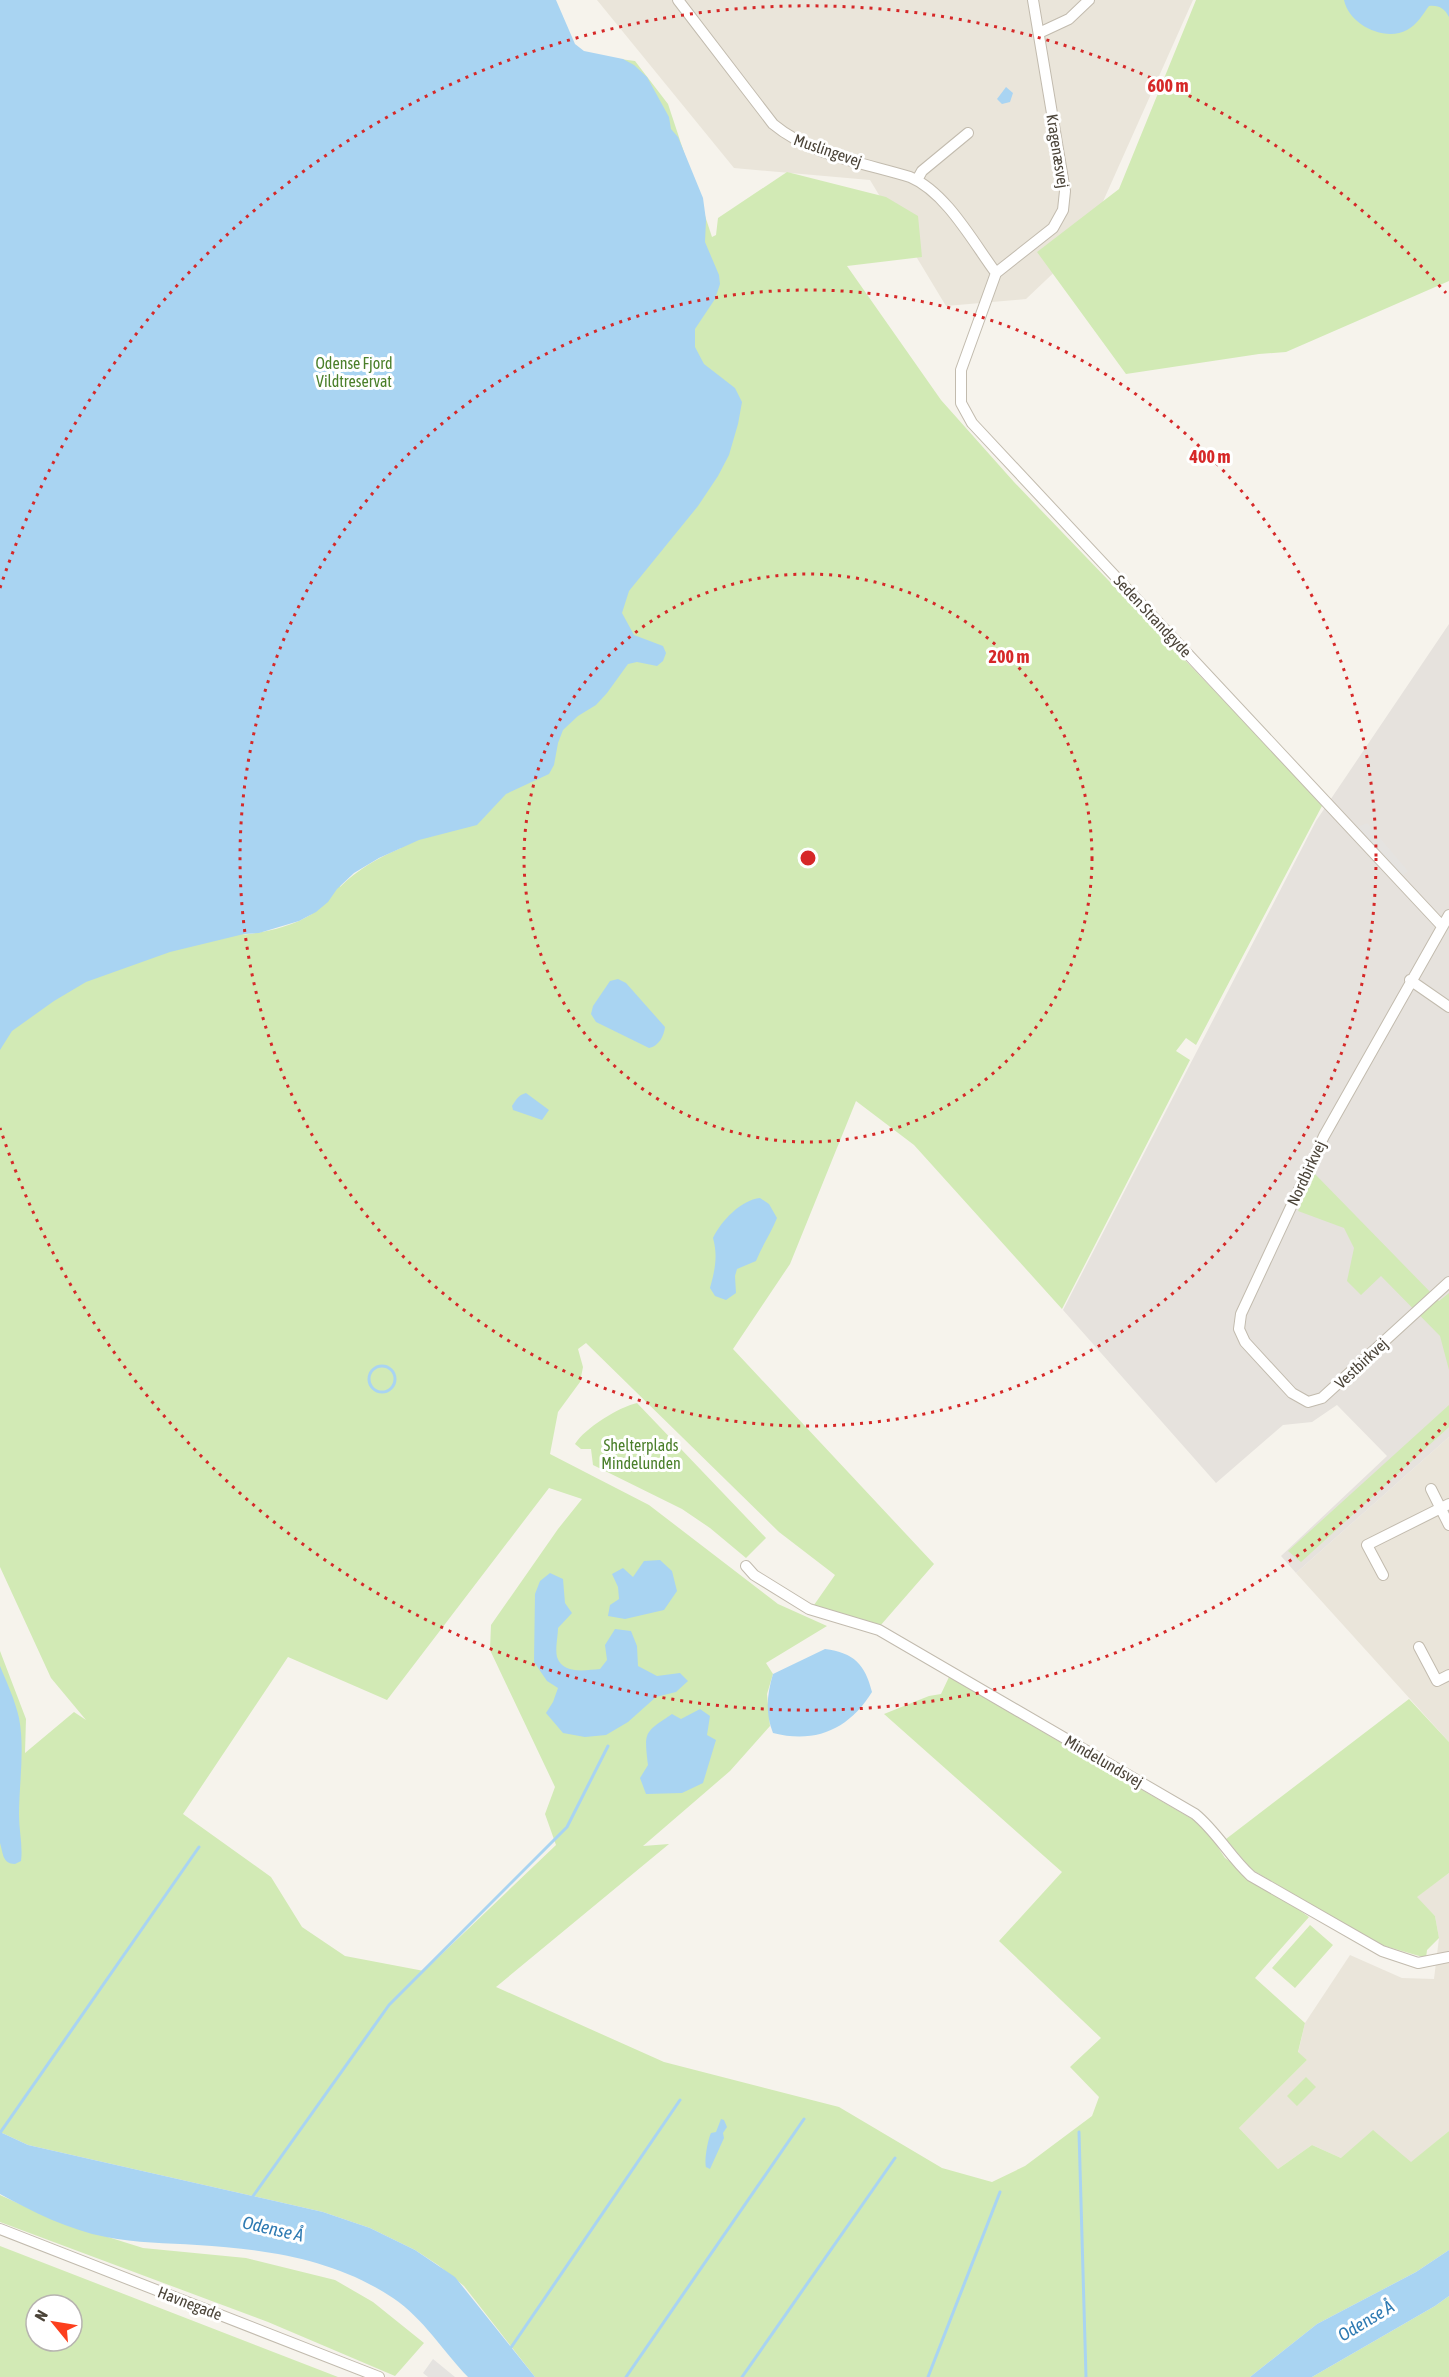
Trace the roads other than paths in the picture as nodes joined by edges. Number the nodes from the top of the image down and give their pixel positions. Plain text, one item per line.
1 (678, 0) edge
2 (1033, 0) edge
3 (1089, 0) edge
4 (1039, 33) junction
5 (968, 133) dead end
6 (917, 180) junction
7 (996, 273) junction
8 (1449, 915) edge
9 (1442, 926) junction
10 (1410, 980) junction
11 (1449, 1007) edge
12 (1449, 1282) edge
13 (1268, 1368) joint
14 (1431, 1489) dead end
15 (1445, 1506) edge
16 (1449, 1525) edge
17 (746, 1566) dead end
18 (1383, 1575) dead end
19 (1419, 1647) dead end
20 (1449, 1675) edge
21 (1449, 1957) edge
22 (0, 2229) edge
23 (380, 2377) edge

1 - 6 street, Muslingevej
2 - 4 street, Kragenæsvej
3 - 4 street
4 - 7 street, Kragenæsvej
5 - 6 street
6 - 7 street, Muslingevej
7 - 9 street, Seden Strandgyde
8 - 9 street, Nordbirkvej
9 - 10 street, Nordbirkvej
10 - 11 street
10 - 13 street, Nordbirkvej
12 - 13 street, Vestbirkvej
14 - 15 street
15 - 16 street
15 - 18 street
17 - 21 street, Mindelundsvej
19 - 20 street
22 - 23 street, Havnegade

